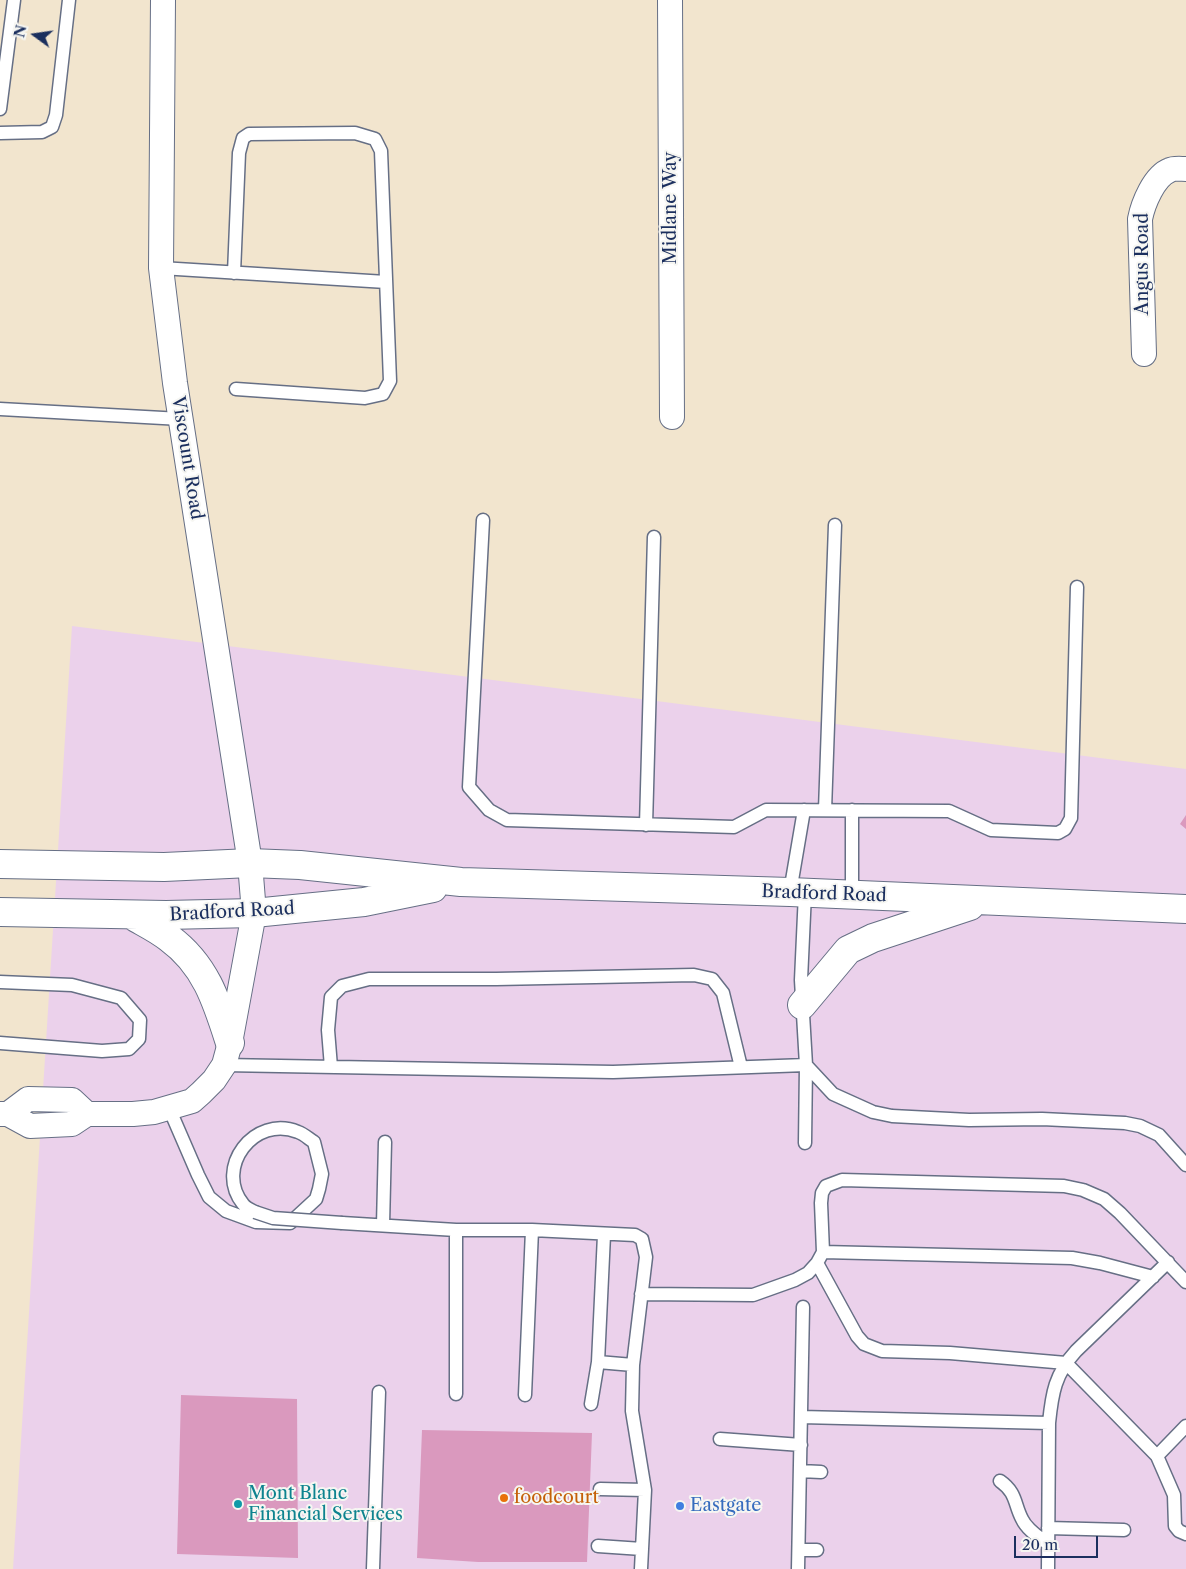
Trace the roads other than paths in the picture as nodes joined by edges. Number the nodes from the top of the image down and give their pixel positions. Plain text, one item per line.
1 (14, 0) edge
2 (69, 0) edge
3 (163, 0) edge
4 (670, 0) edge
5 (0, 108) edge
6 (0, 133) edge
7 (1186, 169) edge
8 (161, 268) junction
9 (234, 273) junction
10 (386, 282) junction
11 (1144, 354) dead end
12 (236, 389) dead end
13 (0, 409) edge
14 (672, 417) dead end
15 (182, 420) junction
16 (483, 520) dead end
17 (835, 525) dead end
18 (654, 537) dead end
19 (1077, 587) dead end
20 (804, 810) junction
21 (825, 810) junction
22 (852, 810) junction
23 (646, 825) junction
24 (250, 863) junction
25 (0, 864) edge
26 (461, 882) junction
27 (798, 893) junction
28 (852, 895) junction
29 (988, 901) junction
30 (1186, 909) edge
31 (0, 912) edge
32 (254, 913) junction
33 (132, 915) junction
34 (0, 982) edge
35 (802, 1005) junction
36 (0, 1043) edge
37 (227, 1054) junction
38 (806, 1065) junction
39 (331, 1067) junction
40 (741, 1067) junction
41 (169, 1108) junction
42 (4, 1114) edge
43 (385, 1142) dead end
44 (805, 1142) dead end
45 (1186, 1165) edge
46 (383, 1225) junction
47 (456, 1230) junction
48 (532, 1230) junction
49 (604, 1235) junction
50 (820, 1258) junction
51 (1168, 1262) junction
52 (1153, 1277) junction
53 (1186, 1282) edge
54 (641, 1294) junction
55 (803, 1308) dead end
56 (598, 1362) junction
57 (1066, 1363) junction
58 (633, 1365) junction
59 (379, 1392) dead end
60 (456, 1394) dead end
61 (525, 1395) dead end
62 (590, 1404) dead end
63 (801, 1417) junction
64 (1049, 1424) junction
65 (1186, 1426) edge
66 (720, 1439) dead end
67 (801, 1444) junction
68 (1156, 1456) junction
69 (800, 1471) junction
70 (822, 1472) dead end
71 (1000, 1482) dead end
72 (600, 1489) dead end
73 (645, 1490) junction
74 (1048, 1528) junction
75 (1124, 1530) dead end
76 (1186, 1534) edge
77 (1048, 1544) junction
78 (598, 1546) dead end
79 (642, 1549) junction
80 (799, 1550) junction
81 (817, 1550) dead end
82 (373, 1569) edge
83 (641, 1569) edge
84 (798, 1569) edge
85 (1048, 1569) edge

1 - 5 lane
2 - 6 lane
3 - 8 street, Viscount Road
4 - 14 street, Midlane Way
7 - 11 street, Angus Road
8 - 9 lane
8 - 15 street, Viscount Road
9 - 10 lane
9 - 10 lane
10 - 12 lane
13 - 15 lane
15 - 24 street, Viscount Road
16 - 23 lane
17 - 21 lane
18 - 23 lane
19 - 22 lane
20 - 21 lane
20 - 23 lane
20 - 27 lane
21 - 22 lane
22 - 28 lane
24 - 25 street, Bradford Road
24 - 26 street, Bradford Road
24 - 32 street, Viscount Road
26 - 27 street, Bradford Road
26 - 32 street, Bradford Road
27 - 28 street, Bradford Road
27 - 35 lane
28 - 29 street, Bradford Road
29 - 30 street, Bradford Road
29 - 35 street
31 - 33 street, Bradford Road
32 - 33 street, Bradford Road
32 - 37 street, Viscount Road
33 - 37 street
34 - 36 lane
35 - 38 lane
37 - 39 lane
37 - 41 street
38 - 40 lane
38 - 44 lane
38 - 45 lane
39 - 40 lane
39 - 40 lane
41 - 42 street
41 - 46 lane, bridge
43 - 46 lane
46 - 47 lane
47 - 48 lane
47 - 60 lane
48 - 49 lane
48 - 61 lane
49 - 54 lane
49 - 56 lane
50 - 51 lane
50 - 52 lane
50 - 54 lane
50 - 57 lane
51 - 52 lane
51 - 53 lane
52 - 57 lane
54 - 58 lane
55 - 63 lane
56 - 58 lane
56 - 62 lane
57 - 64 lane
57 - 68 lane
58 - 73 lane
59 - 82 lane
63 - 64 lane
63 - 67 lane
64 - 74 lane
65 - 68 lane
66 - 67 lane
67 - 69 lane
68 - 76 lane
69 - 70 lane
69 - 80 lane
71 - 77 lane
72 - 73 lane
73 - 79 lane
74 - 75 lane
74 - 77 lane
77 - 85 lane
78 - 79 lane
79 - 83 lane
80 - 81 lane
80 - 84 lane

